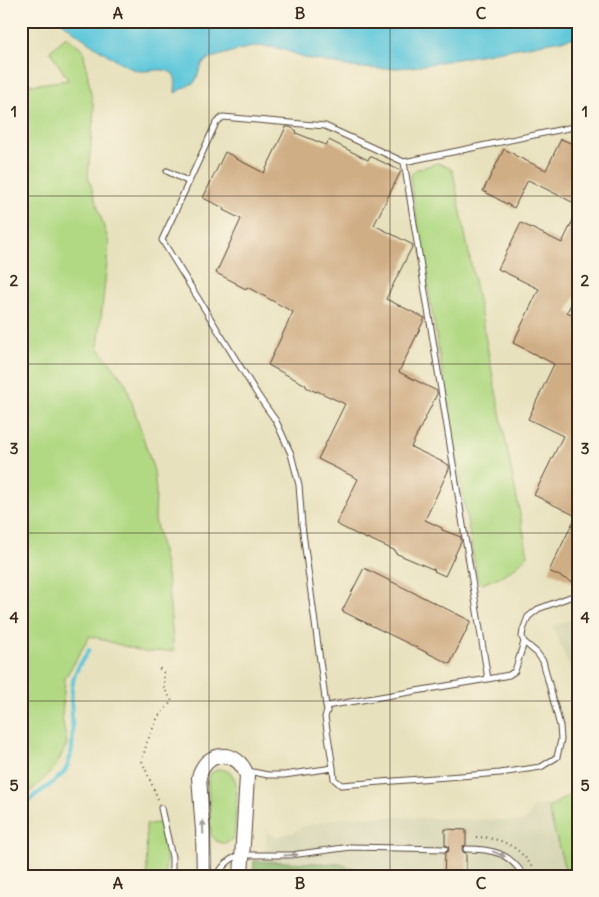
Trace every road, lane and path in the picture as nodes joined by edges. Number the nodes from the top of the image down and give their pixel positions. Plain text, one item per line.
1 (578, 126) edge
2 (404, 162) junction
3 (167, 171) dead end
4 (189, 182) junction
5 (578, 594) edge
6 (524, 642) junction
7 (159, 668) dead end
8 (488, 679) junction
9 (326, 706) junction
10 (332, 768) junction
11 (245, 771) junction
12 (161, 808) joint
13 (445, 848) dead end
14 (466, 849) dead end
15 (242, 855) junction
16 (172, 876) edge
17 (204, 876) edge
18 (217, 876) edge
19 (241, 876) edge
20 (524, 876) edge

1 - 2 lane
2 - 4 lane
2 - 8 lane
3 - 4 lane
4 - 9 lane
5 - 6 lane
6 - 8 lane
6 - 10 lane
7 - 12 path
8 - 9 lane
9 - 10 lane
10 - 11 lane
11 - 15 main road
17 -> 11 main road
12 - 16 lane
15 -> 13 lane
14 -> 20 lane
15 - 18 lane
15 - 19 main road

